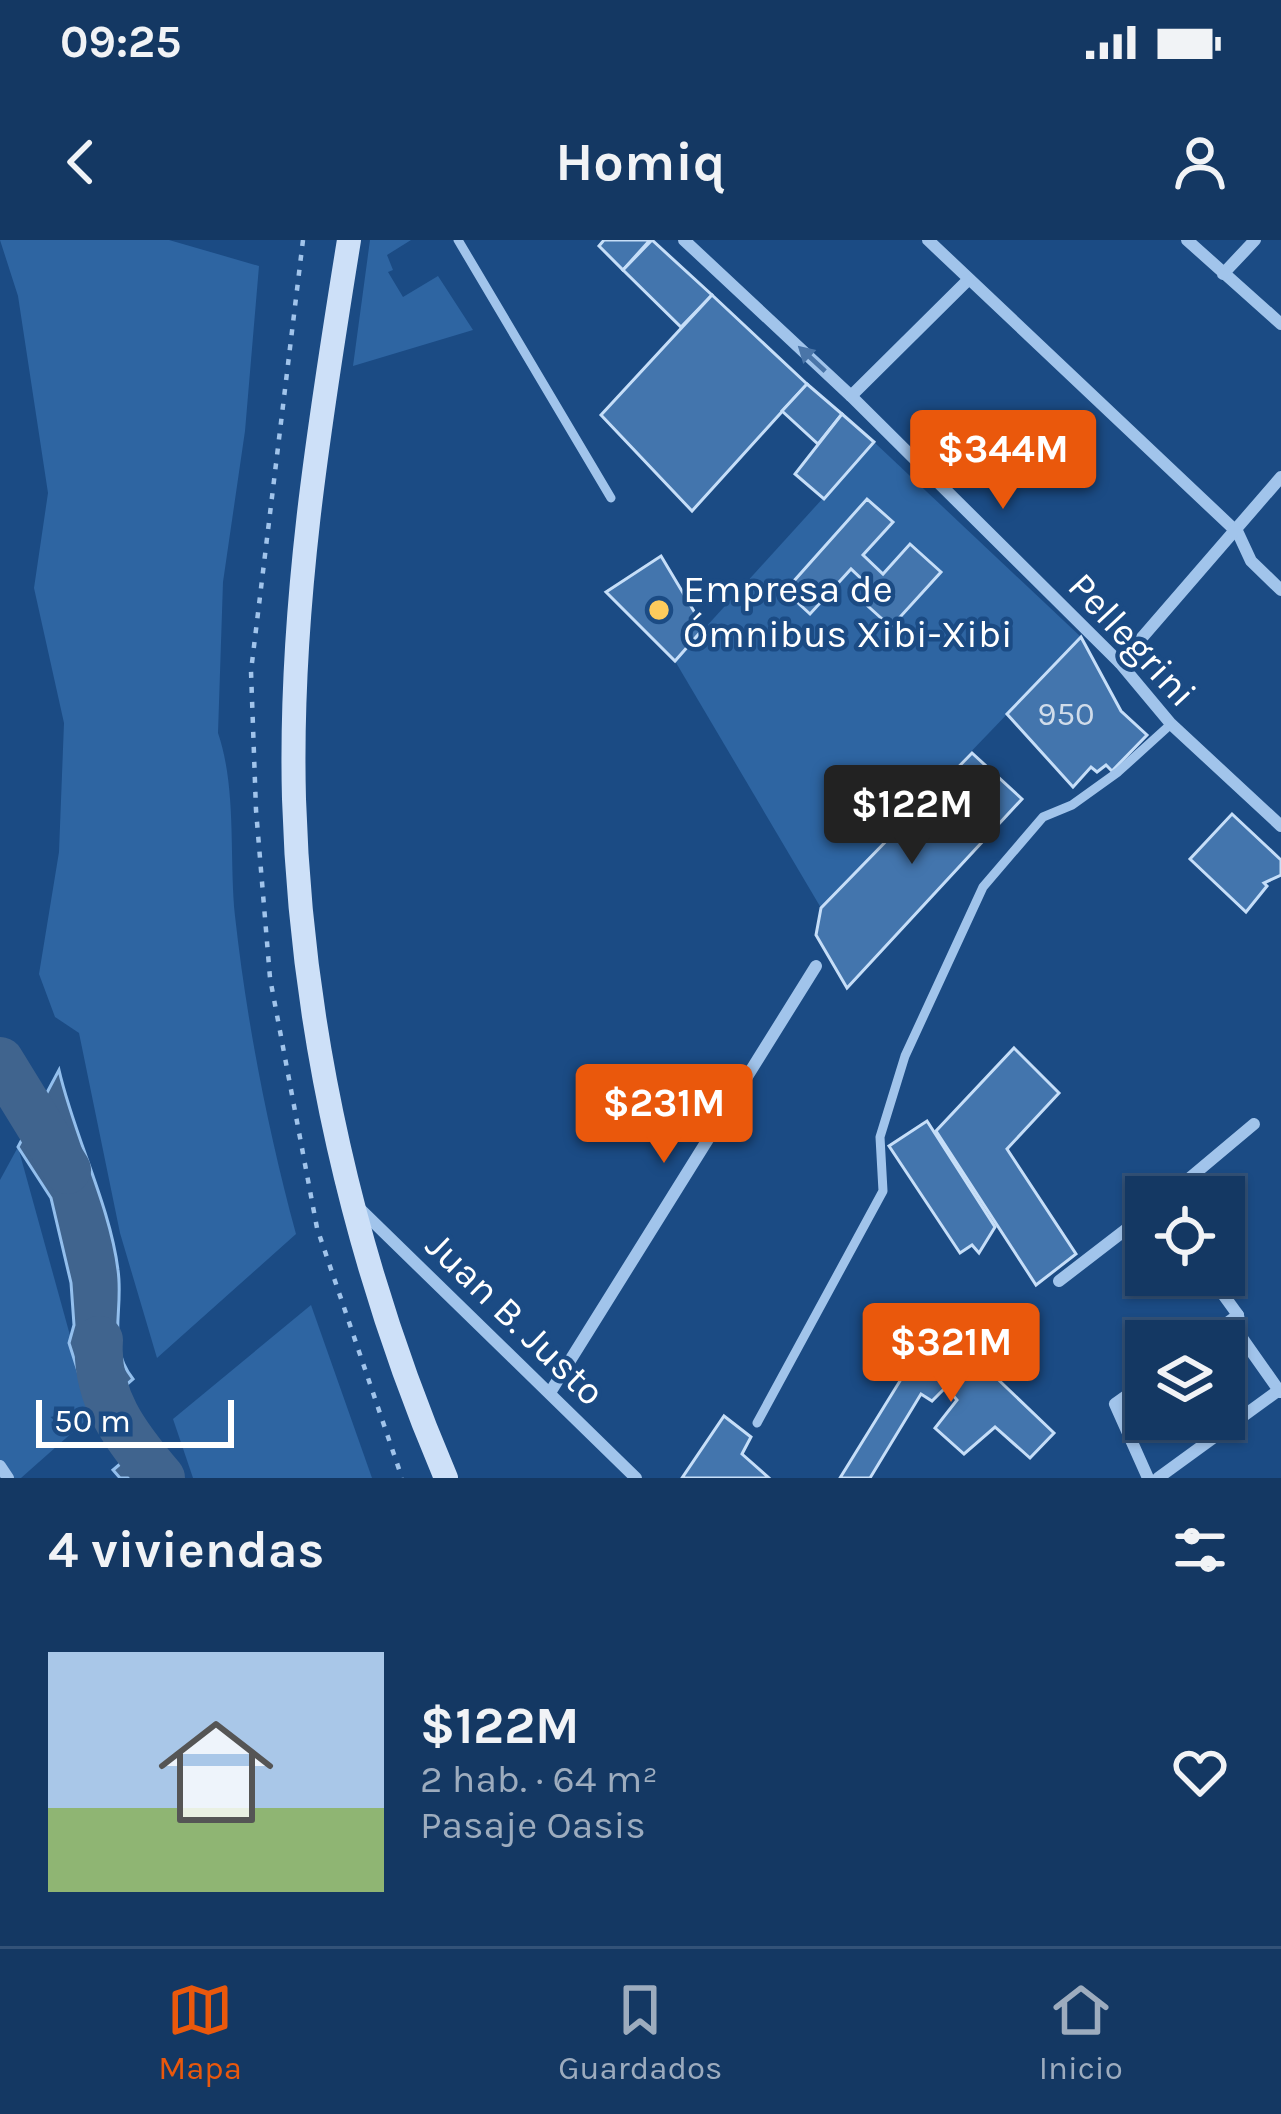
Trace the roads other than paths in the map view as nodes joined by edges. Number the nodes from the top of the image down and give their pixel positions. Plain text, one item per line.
1 (349, 240) edge
2 (458, 240) edge
3 (685, 240) edge
4 (928, 240) edge
5 (1187, 240) edge
6 (1255, 240) edge
7 (1223, 274) junction
8 (968, 280) junction
9 (1281, 325) edge
10 (851, 395) junction
11 (1281, 477) edge
12 (610, 498) dead end
13 (1238, 533) junction
14 (1281, 590) edge
15 (1120, 663) junction
16 (1171, 724) junction
17 (1281, 826) edge
18 (817, 966) dead end
19 (1254, 1124) dead end
20 (1192, 1176) edge
21 (352, 1202) junction
22 (1125, 1230) edge
23 (1059, 1281) dead end
24 (1224, 1296) edge
25 (1238, 1315) junction
26 (1231, 1320) edge
27 (551, 1391) junction
28 (1280, 1392) edge
29 (1125, 1397) edge
30 (758, 1423) dead end
31 (1125, 1426) edge
32 (1131, 1440) edge
33 (0, 1466) edge
34 (8, 1478) edge
35 (446, 1478) edge
36 (636, 1478) edge
37 (1148, 1478) edge
38 (1158, 1478) edge

1 - 21 main road
2 - 12 lane
10 -> 3 street, Pellegrini
4 - 8 street
5 - 7 street
6 - 7 street
7 - 9 street
8 - 10 street
8 - 13 street
10 - 15 street, Pellegrini
11 - 13 street
13 - 14 street
13 - 15 street
15 - 16 street, Pellegrini
16 - 17 street, Pellegrini
16 - 30 lane
18 - 27 street
19 - 20 street
21 - 27 street, Juan B. Justo
21 - 35 main road
22 - 23 street
24 - 25 street
25 - 26 street
25 - 28 street
27 - 36 street, Juan B. Justo
28 - 38 street
29 - 31 street
32 - 37 street
33 - 34 street

